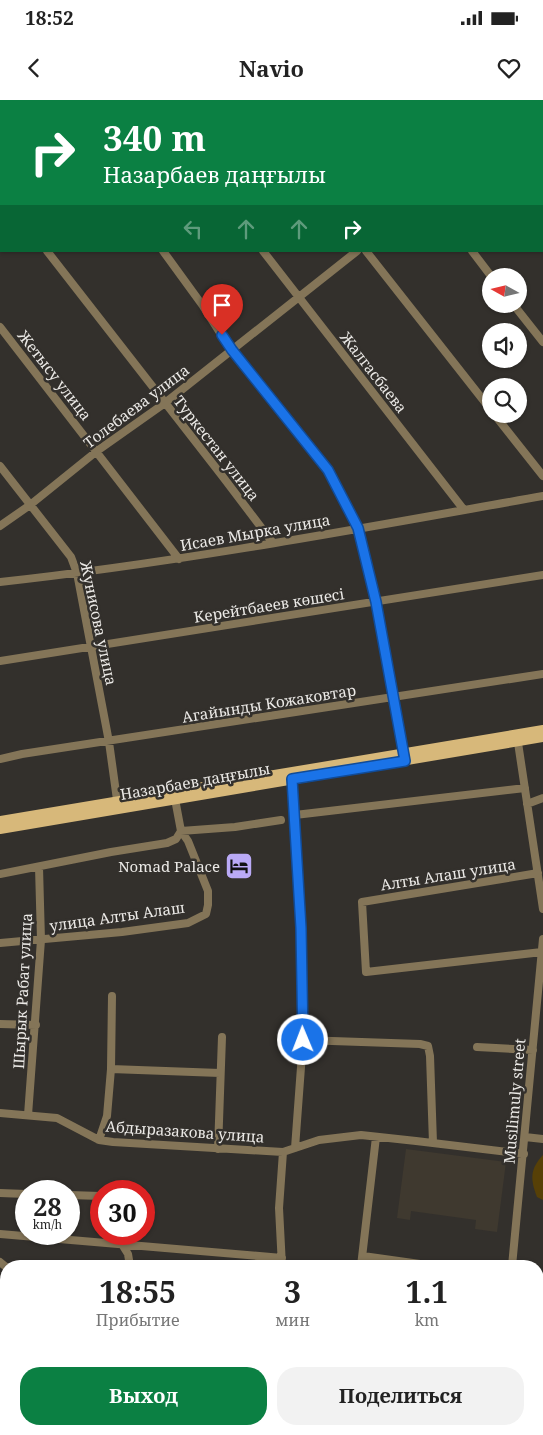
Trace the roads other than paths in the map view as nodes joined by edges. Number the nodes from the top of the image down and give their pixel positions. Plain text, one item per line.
1 (48, 252) edge
2 (164, 252) edge
3 (264, 252) edge
4 (356, 252) edge
5 (367, 252) edge
6 (473, 252) edge
7 (485, 268) edge
8 (299, 298) junction
9 (520, 313) edge
10 (0, 327) edge
11 (543, 342) edge
12 (232, 350) junction
13 (482, 399) edge
14 (165, 403) junction
15 (501, 423) edge
16 (97, 451) junction
17 (0, 466) edge
18 (543, 476) edge
19 (543, 496) edge
20 (30, 504) junction
21 (464, 510) junction
22 (0, 526) edge
23 (358, 528) junction
24 (273, 543) junction
25 (179, 559) junction
26 (77, 573) junction
27 (543, 575) edge
28 (0, 582) edge
29 (376, 602) junction
30 (91, 648) junction
31 (0, 661) edge
32 (543, 674) edge
33 (393, 697) junction
34 (543, 730) edge
35 (543, 737) edge
36 (517, 738) junction
37 (109, 742) junction
38 (404, 757) junction
39 (0, 760) edge
40 (292, 779) junction
41 (525, 788) junction
42 (543, 798) edge
43 (175, 799) junction
44 (527, 804) junction
45 (117, 805) junction
46 (295, 815) junction
47 (281, 820) dead end
48 (0, 821) edge
49 (0, 828) edge
50 (182, 831) junction
51 (539, 862) edge
52 (39, 868) junction
53 (538, 873) junction
54 (0, 874) edge
55 (543, 909) edge
56 (543, 938) edge
57 (41, 940) junction
58 (0, 943) edge
59 (542, 952) junction
60 (542, 967) edge
61 (112, 996) dead end
62 (0, 1024) edge
63 (36, 1025) junction
64 (222, 1037) dead end
65 (303, 1040) junction
66 (543, 1045) edge
67 (477, 1047) dead end
68 (533, 1047) junction
69 (110, 1069) junction
70 (220, 1073) junction
71 (0, 1112) edge
72 (28, 1115) junction
73 (376, 1137) junction
74 (525, 1137) junction
75 (543, 1139) edge
76 (99, 1140) junction
77 (433, 1143) junction
78 (295, 1148) junction
79 (218, 1149) junction
80 (283, 1152) junction
81 (524, 1154) junction
82 (0, 1193) edge
83 (15, 1194) edge
84 (0, 1234) edge
85 (123, 1246) junction
86 (363, 1256) junction
87 (129, 1260) edge
88 (262, 1260) edge
89 (282, 1260) edge
90 (362, 1260) edge
91 (391, 1260) edge
92 (513, 1260) edge

1 - 14 street, Туркестан улица
2 - 12 street
3 - 8 street, Жалгасбаева
4 - 8 street, Толебаева улица
5 - 13 street
6 - 7 street
8 - 12 street, Толебаева улица
8 - 21 street, Жалгасбаева
9 - 11 street
10 - 16 street, Жетысу улица
12 - 14 street, Толебаева улица
12 - 23 street
14 - 16 street, Толебаева улица
14 - 24 street, Туркестан улица
15 - 18 street
16 - 20 street, Толебаева улица
16 - 25 street, Жетысу улица
17 - 20 street, Жунисова улица
19 - 21 street, Исаев Мырка улица
20 - 22 street, Толебаева улица
20 - 26 street, Жунисова улица
21 - 23 street, Исаев Мырка улица
23 - 24 street, Исаев Мырка улица
23 - 29 street
24 - 25 street, Исаев Мырка улица
25 - 26 street, Исаев Мырка улица
26 - 28 street, Исаев Мырка улица
26 - 30 street, Жунисова улица
27 - 29 street, Керейтбаеев көшесі
29 - 30 street, Керейтбаеев көшесі
29 - 33 street
30 - 31 street, Керейтбаеев көшесі
30 - 37 street, Жунисова улица
32 - 33 street, Агайынды Кожаковтар
33 - 37 street, Агайынды Кожаковтар
33 - 38 street
34 - 36 main road
35 - 36 main road, Назарбаев даңғылы
36 - 38 main road, Назарбаев даңғылы
36 - 41 street
37 - 39 street, Агайынды Кожаковтар
37 - 45 street, Жунисова улица
38 - 40 main road, Назарбаев даңғылы
38 - 45 main road
40 - 43 main road, Назарбаев даңғылы
40 - 46 street
41 - 44 street
41 - 46 street
42 - 44 street
43 - 45 main road, Назарбаев даңғылы
43 - 50 street
44 - 51 street
45 - 48 main road
45 - 49 main road, Назарбаев даңғылы
46 - 65 street
47 - 50 street
50 - 52 street
50 - 57 street, улица Алты Алаш
51 - 53 street
52 - 54 street
52 - 57 street, Шырык Рабат улица
53 - 55 street
53 - 59 street, Алты Алаш улица
56 - 59 street, Musilimuly street
57 - 58 street, улица Алты Алаш
57 - 63 street, Шырык Рабат улица
59 - 60 street, Musilimuly street
60 - 68 street, Musilimuly street
61 - 69 street
62 - 63 street
63 - 72 street, Шырык Рабат улица
64 - 70 street
65 - 77 street
65 - 78 street
66 - 68 street
67 - 68 street
68 - 74 street, Musilimuly street
69 - 70 street
69 - 76 street
70 - 79 street
71 - 72 street, Абдыразакова улица
72 - 76 street, Абдыразакова улица
73 - 77 street
73 - 78 street
73 - 86 street
74 - 75 street
74 - 81 street, Musilimuly street
76 - 79 street, Абдыразакова улица
77 - 81 street
78 - 80 street
79 - 80 street, Абдыразакова улица
80 - 89 street
81 - 92 street, Musilimuly street
82 - 83 street
84 - 85 street
85 - 87 street
85 - 88 street
86 - 90 street
86 - 91 street

